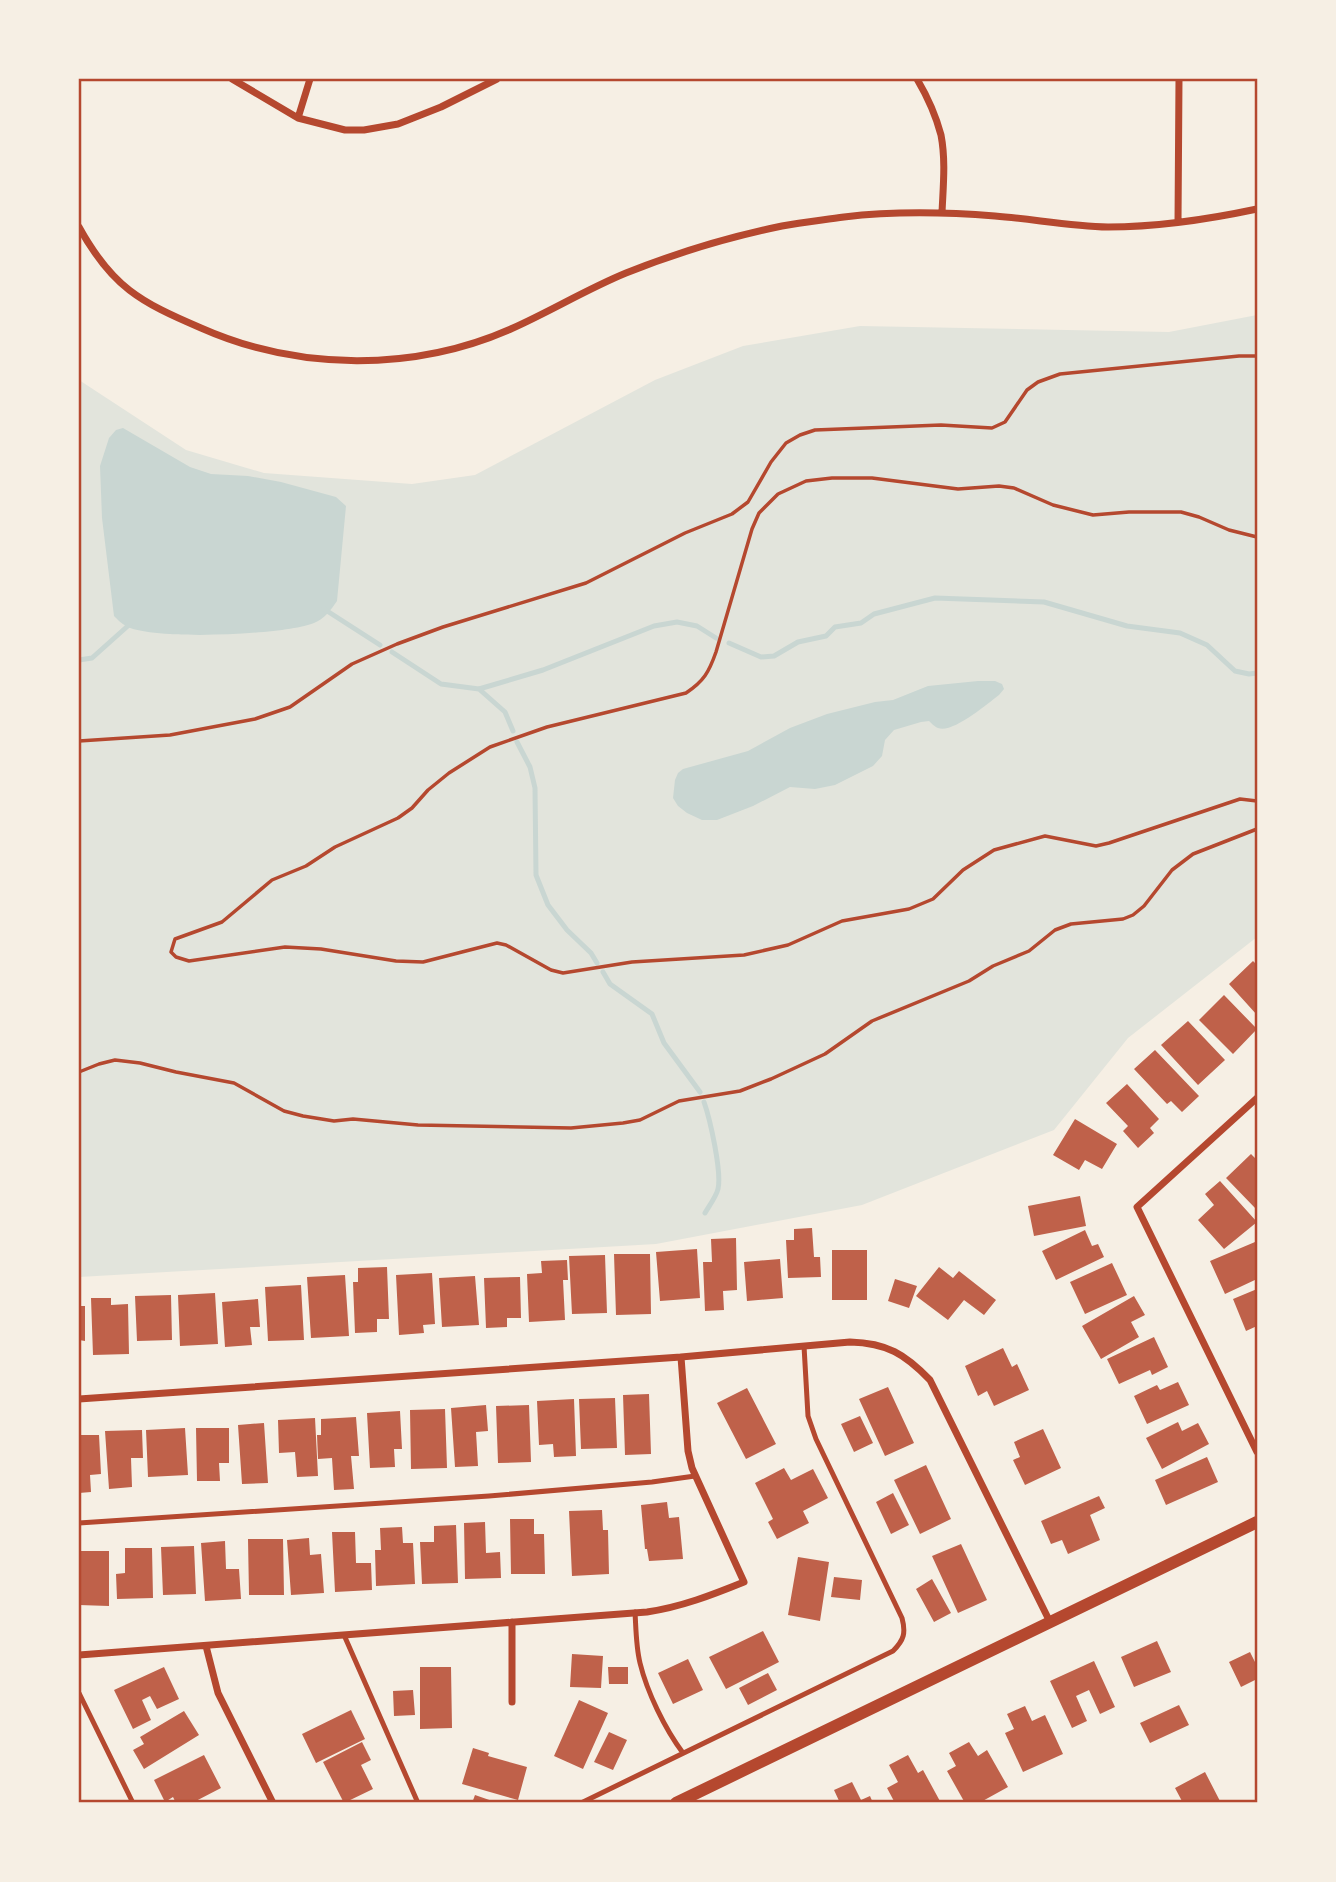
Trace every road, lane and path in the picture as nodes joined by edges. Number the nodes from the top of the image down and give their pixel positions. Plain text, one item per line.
1 (232, 79) edge
2 (310, 79) edge
3 (497, 79) edge
4 (917, 79) edge
5 (1179, 79) edge
6 (298, 118) junction
7 (1257, 209) edge
8 (943, 213) junction
9 (1178, 222) junction
10 (79, 227) edge
11 (1257, 356) edge
12 (1257, 537) edge
13 (79, 741) edge
14 (1257, 801) edge
15 (1257, 829) edge
16 (79, 1072) edge
17 (1257, 1098) edge
18 (804, 1346) junction
19 (681, 1357) junction
20 (79, 1399) edge
21 (1257, 1452) edge
22 (695, 1476) junction
23 (1257, 1521) edge
24 (79, 1523) edge
25 (635, 1612) junction
26 (512, 1622) junction
27 (1050, 1622) junction
28 (344, 1635) junction
29 (206, 1646) junction
30 (79, 1656) edge
31 (79, 1693) edge
32 (512, 1702) dead end
33 (683, 1753) junction
34 (133, 1803) edge
35 (273, 1803) edge
36 (418, 1803) edge
37 (582, 1803) edge
38 (676, 1803) edge

1 - 6 street
2 - 6 street
3 - 6 street
4 - 8 street
5 - 9 street
7 - 9 street
8 - 9 street
8 - 10 street
11 - 13 path
12 - 14 path
15 - 16 path
17 - 21 street
18 - 19 street
18 - 27 street
18 - 33 lane
19 - 20 street
19 - 22 street
22 - 24 lane
22 - 25 street
23 - 27 street
25 - 26 street
25 - 33 lane
26 - 28 street
26 - 32 street
27 - 38 street
28 - 29 street
28 - 36 lane
29 - 30 street
29 - 35 street
31 - 34 lane
33 - 37 lane

